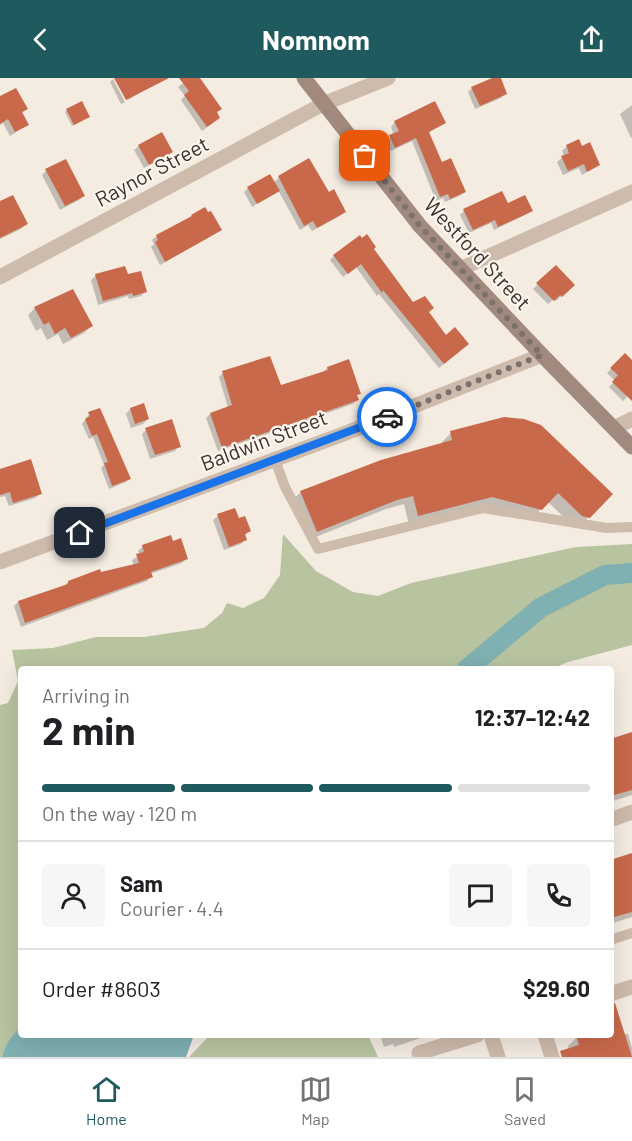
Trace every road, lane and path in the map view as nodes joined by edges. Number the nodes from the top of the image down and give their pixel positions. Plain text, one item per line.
1 (304, 78) edge
2 (388, 78) edge
3 (323, 104) junction
4 (632, 192) edge
5 (460, 269) junction
6 (0, 277) edge
7 (542, 355) junction
8 (632, 419) edge
9 (614, 428) junction
10 (632, 447) edge
11 (275, 460) junction
12 (632, 527) edge
13 (0, 562) edge
14 (632, 812) edge
15 (614, 819) edge
16 (632, 933) edge
17 (614, 939) edge
18 (632, 987) edge
19 (614, 993) edge
20 (467, 1038) edge
21 (492, 1038) edge
22 (546, 1038) edge
23 (419, 1053) dead end
24 (498, 1057) edge
25 (552, 1057) edge

1 - 3 main road, Westford Street
2 - 3 street, Raynor Street
3 - 5 main road, Westford Street
3 - 6 street, Raynor Street
4 - 5 street
5 - 7 main road, Westford Street
7 - 9 main road, Westford Street
7 - 11 street, Baldwin Street
8 - 9 street
9 - 10 main road, Westford Street
11 - 12 lane
11 - 13 street, Baldwin Street
14 - 15 street
16 - 17 lane
18 - 19 street
20 - 23 street
21 - 24 street
22 - 25 street

